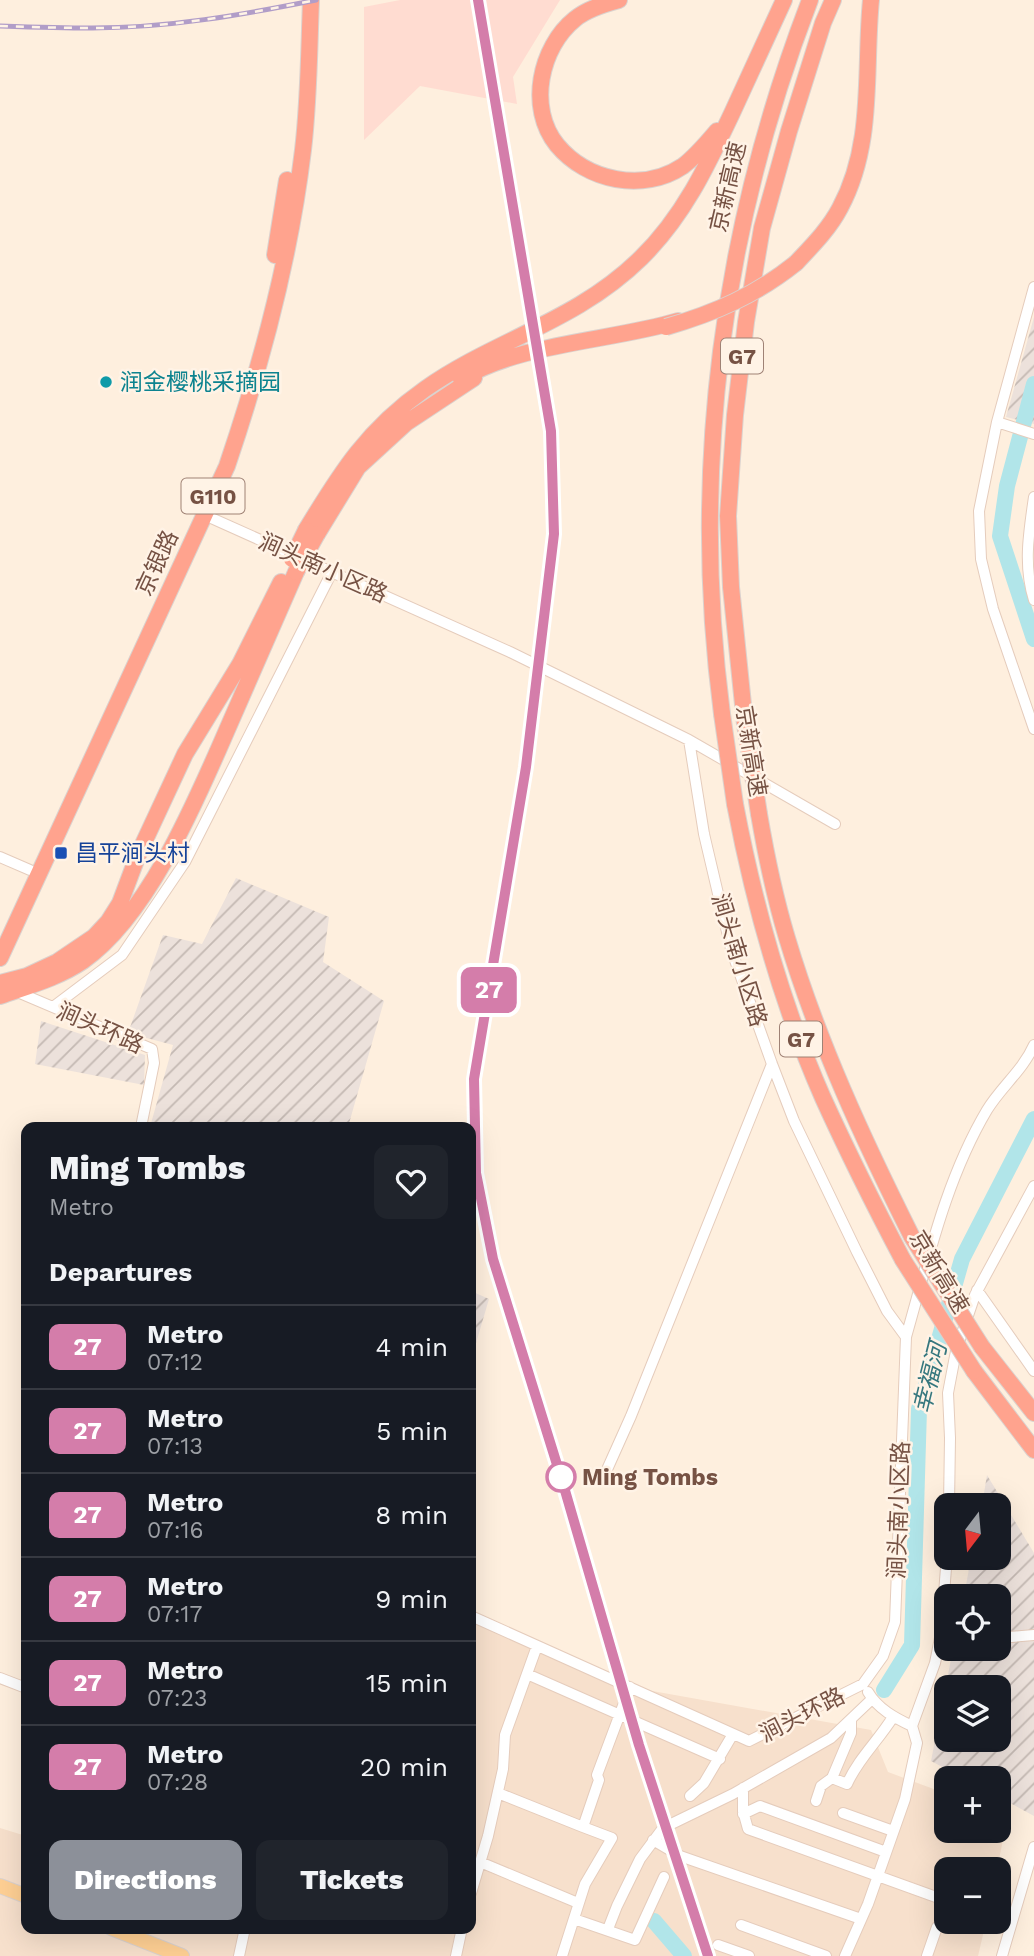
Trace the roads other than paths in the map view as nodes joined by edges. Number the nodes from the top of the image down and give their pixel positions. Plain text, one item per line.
1 (300, 0) edge
2 (311, 0) edge
3 (619, 0) edge
4 (783, 0) edge
5 (810, 0) edge
6 (833, 0) edge
7 (871, 0) edge
8 (743, 87) junction
9 (796, 263) junction
10 (1034, 287) edge
11 (997, 422) junction
12 (1034, 434) edge
13 (1034, 497) edge
14 (202, 510) junction
15 (313, 532) junction
16 (292, 570) junction
17 (332, 572) junction
18 (1034, 600) edge
19 (1034, 729) edge
20 (689, 740) junction
21 (835, 824) dead end
22 (0, 857) edge
23 (30, 870) junction
24 (0, 934) edge
25 (0, 958) edge
26 (5, 990) edge
27 (52, 1007) junction
28 (1034, 1045) edge
29 (772, 1064) junction
30 (142, 1122) edge
31 (1034, 1186) edge
32 (977, 1290) junction
33 (906, 1337) junction
34 (1034, 1371) edge
35 (1034, 1413) edge
36 (1034, 1450) edge
37 (605, 1474) dead end
38 (949, 1493) edge
39 (476, 1618) edge
40 (1034, 1635) edge
41 (1011, 1637) edge
42 (537, 1646) junction
43 (936, 1661) edge
44 (527, 1674) junction
45 (0, 1678) edge
46 (863, 1684) junction
47 (21, 1686) edge
48 (630, 1687) junction
49 (872, 1699) junction
50 (621, 1714) junction
51 (893, 1717) junction
52 (851, 1719) junction
53 (912, 1726) junction
54 (733, 1734) junction
55 (720, 1759) junction
56 (832, 1778) junction
57 (743, 1788) junction
58 (498, 1793) junction
59 (690, 1796) dead end
60 (816, 1801) dead end
61 (843, 1813) dead end
62 (743, 1814) junction
63 (583, 1826) junction
64 (893, 1831) junction
65 (653, 1840) junction
66 (1034, 1847) edge
67 (886, 1852) junction
68 (480, 1862) junction
69 (476, 1876) edge
70 (664, 1877) dead end
71 (877, 1877) junction
72 (0, 1886) edge
73 (21, 1894) edge
74 (934, 1897) edge
75 (578, 1903) junction
76 (574, 1919) junction
77 (862, 1919) junction
78 (740, 1926) dead end
79 (1011, 1926) edge
80 (608, 1929) junction
81 (126, 1934) edge
82 (244, 1934) edge
83 (461, 1934) edge
84 (935, 1934) edge
85 (1009, 1934) edge
86 (718, 1945) dead end
87 (182, 1956) edge
88 (239, 1956) edge
89 (456, 1956) edge
90 (562, 1956) edge
91 (749, 1956) edge
92 (826, 1956) edge
93 (845, 1956) edge
94 (927, 1956) edge
95 (1002, 1956) edge

1 - 14 highway, 京银路 / G110
2 - 14 highway, 京银路 / G110
3 - 8 highway
4 - 8 highway
5 - 36 highway, 京新高速 / G7, bridge
6 - 35 highway, 京新高速 / G7, bridge
7 - 9 highway
8 - 15 highway
9 - 15 highway, bridge
9 - 15 highway, bridge
10 - 11 street
11 - 12 street
11 - 19 street
13 - 18 street
14 - 17 street, 涧头南小区路
14 - 23 highway, 京银路 / G110
14 - 25 highway, 京银路 / G110
15 - 16 highway, bridge
16 - 26 highway
16 - 26 highway
17 - 20 street, 涧头南小区路
17 - 27 street
20 - 21 street
20 - 29 street, 涧头南小区路
22 - 23 street
23 - 24 highway, 京银路 / G110
26 - 27 street, 涧头环路
27 - 30 street, 涧头环路
28 - 33 street
29 - 33 street, 涧头南小区路
29 - 37 street
31 - 32 street
32 - 34 street
32 - 38 street
33 - 46 street, 涧头南小区路
39 - 42 street, 涧头环路
40 - 41 street
42 - 44 street
42 - 48 street, 涧头环路
43 - 53 street
44 - 50 street
44 - 58 street
45 - 47 street
46 - 49 street, 涧头环路
46 - 54 street, 涧头环路
48 - 50 street
48 - 54 street, 涧头环路
49 - 51 street, 涧头环路
49 - 52 street
50 - 55 street
50 - 63 street
51 - 53 street, 涧头环路
51 - 56 street
52 - 56 street
52 - 57 street
53 - 64 street
54 - 55 street
55 - 59 street
56 - 60 street
57 - 62 street
57 - 65 street
58 - 63 street
58 - 68 street
61 - 64 street
62 - 67 street
62 - 71 street
63 - 75 street
64 - 67 street
65 - 77 street
65 - 80 street
66 - 79 street
67 - 71 street
68 - 69 street
68 - 75 street
70 - 80 street
71 - 74 street
71 - 77 street
72 - 73 main road
75 - 76 street
76 - 80 street
76 - 90 street
77 - 93 street
78 - 92 street
81 - 87 main road
82 - 88 street
83 - 89 street
84 - 94 street
85 - 95 street
86 - 91 street

